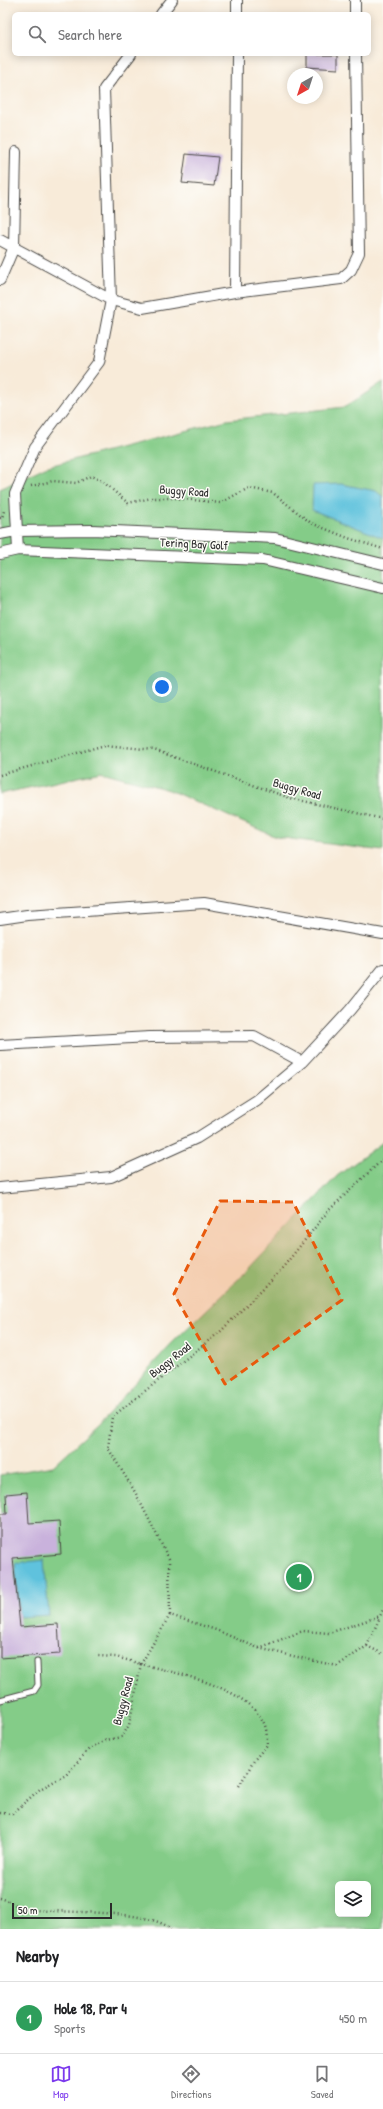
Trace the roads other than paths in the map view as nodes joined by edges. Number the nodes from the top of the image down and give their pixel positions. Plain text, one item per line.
1 (172, 0) edge
2 (237, 0) edge
3 (355, 0) edge
4 (163, 12) edge
5 (237, 12) edge
6 (355, 12) edge
7 (129, 56) edge
8 (237, 56) edge
9 (356, 56) edge
10 (16, 152) dead end
11 (0, 240) edge
12 (14, 247) junction
13 (0, 280) edge
14 (236, 292) junction
15 (111, 300) junction
16 (16, 531) junction
17 (0, 534) edge
18 (18, 550) junction
19 (0, 554) edge
20 (383, 564) edge
21 (383, 588) edge
22 (0, 919) edge
23 (383, 934) edge
24 (383, 969) edge
25 (0, 1045) edge
26 (302, 1062) junction
27 (0, 1188) edge
28 (37, 1662) dead end
29 (0, 1700) edge

1 - 4 street
2 - 5 street
3 - 6 street
7 - 15 street
8 - 14 street
9 - 14 street
10 - 12 street
11 - 12 street
12 - 13 street
12 - 15 street
14 - 15 street
15 - 16 street
16 - 17 street, Tering Bay Golf
16 - 18 street
16 - 20 street, Tering Bay Golf
18 - 19 street, Tering Bay Golf
18 - 21 street, Tering Bay Golf
22 - 23 street
24 - 26 street
25 - 26 street
26 - 27 street
28 - 29 lane

